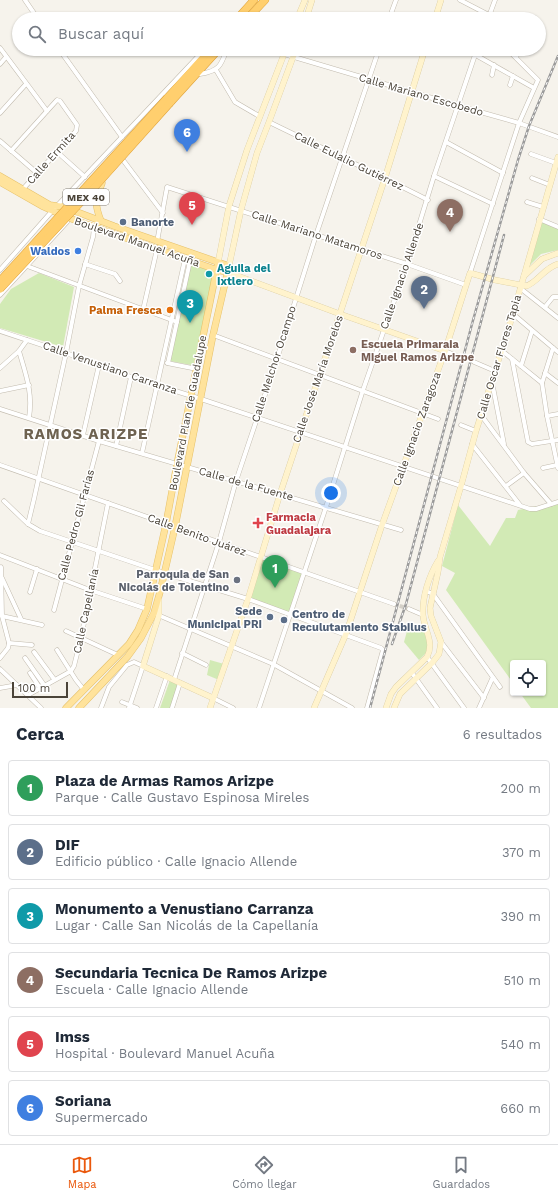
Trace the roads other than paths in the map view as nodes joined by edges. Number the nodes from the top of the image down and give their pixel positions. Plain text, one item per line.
1 (25, 0) edge
2 (254, 0) edge
3 (265, 0) edge
4 (305, 0) edge
5 (312, 0) edge
6 (396, 0) edge
7 (441, 0) edge
8 (460, 0) edge
9 (495, 0) edge
10 (33, 12) edge
11 (243, 12) edge
12 (254, 12) edge
13 (300, 12) edge
14 (308, 12) edge
15 (392, 12) edge
16 (437, 12) edge
17 (480, 12) edge
18 (491, 12) edge
19 (0, 48) edge
20 (64, 56) edge
21 (198, 56) edge
22 (205, 56) edge
23 (213, 56) edge
24 (224, 56) edge
25 (283, 56) edge
26 (376, 56) edge
27 (423, 56) edge
28 (475, 56) edge
29 (477, 56) edge
30 (6, 57) junction
31 (293, 57) joint
32 (516, 57) edge
33 (210, 60) junction
34 (0, 64) edge
35 (494, 65) junction
36 (216, 70) junction
37 (200, 74) junction
38 (492, 75) dead end
39 (513, 76) junction
40 (368, 79) junction
41 (26, 84) junction
42 (510, 85) dead end
43 (534, 88) junction
44 (411, 92) junction
45 (168, 100) junction
46 (459, 106) junction
47 (47, 111) junction
48 (0, 113) edge
49 (259, 116) junction
50 (269, 122) junction
51 (519, 123) junction
52 (558, 136) edge
53 (122, 137) junction
54 (0, 141) edge
55 (446, 142) junction
56 (11, 151) junction
57 (56, 151) junction
58 (531, 154) dead end
59 (341, 158) junction
60 (123, 160) junction
61 (557, 160) edge
62 (503, 172) junction
63 (37, 173) junction
64 (0, 176) edge
65 (434, 176) junction
66 (85, 177) junction
67 (386, 178) junction
68 (532, 178) dead end
69 (0, 182) edge
70 (102, 183) junction
71 (550, 185) junction
72 (21, 191) junction
73 (70, 193) junction
74 (428, 200) junction
75 (527, 202) dead end
76 (84, 204) junction
77 (493, 204) junction
78 (229, 206) junction
79 (543, 207) junction
80 (56, 208) junction
81 (241, 210) junction
82 (75, 212) junction
83 (163, 213) junction
84 (70, 218) junction
85 (539, 219) junction
86 (101, 221) junction
87 (42, 224) junction
88 (558, 226) edge
89 (94, 227) junction
90 (58, 232) junction
91 (316, 235) junction
92 (157, 242) junction
93 (157, 249) junction
94 (362, 250) junction
95 (558, 254) edge
96 (187, 260) junction
97 (218, 263) junction
98 (85, 264) junction
99 (407, 264) junction
100 (27, 266) junction
101 (557, 266) edge
102 (228, 269) junction
103 (0, 270) edge
104 (217, 270) junction
105 (470, 273) junction
106 (523, 277) junction
107 (181, 279) junction
108 (186, 280) junction
109 (0, 281) edge
110 (120, 281) dead end
111 (466, 285) junction
112 (79, 286) junction
113 (520, 287) junction
114 (0, 289) edge
115 (0, 295) edge
116 (296, 297) junction
117 (558, 297) edge
118 (176, 304) junction
119 (180, 305) junction
120 (545, 307) junction
121 (143, 310) junction
122 (340, 314) junction
123 (513, 314) junction
124 (558, 318) edge
125 (172, 320) junction
126 (177, 322) junction
127 (0, 330) edge
128 (384, 330) junction
129 (532, 331) junction
130 (213, 335) junction
131 (27, 340) junction
132 (166, 347) junction
133 (553, 348) junction
134 (171, 349) junction
135 (501, 350) junction
136 (19, 351) junction
137 (445, 351) junction
138 (558, 352) edge
139 (66, 353) junction
140 (460, 357) dead end
141 (277, 359) junction
142 (512, 359) junction
143 (163, 362) junction
144 (474, 362) dead end
145 (168, 363) junction
146 (99, 365) junction
147 (521, 366) junction
148 (0, 368) edge
149 (197, 369) junction
150 (495, 371) junction
151 (545, 373) junction
152 (320, 374) junction
153 (131, 377) junction
154 (492, 381) junction
155 (558, 383) edge
156 (542, 384) junction
157 (29, 385) junction
158 (157, 385) junction
159 (363, 390) junction
160 (0, 391) edge
161 (192, 396) junction
162 (201, 399) junction
163 (0, 410) edge
164 (422, 412) junction
165 (558, 414) edge
166 (482, 415) junction
167 (547, 416) junction
168 (29, 418) junction
169 (256, 418) junction
170 (438, 419) dead end
171 (50, 424) junction
172 (461, 425) dead end
173 (476, 431) junction
174 (300, 433) junction
175 (83, 435) junction
176 (558, 440) edge
177 (99, 441) junction
178 (552, 442) junction
179 (472, 444) junction
180 (116, 446) junction
181 (505, 447) junction
182 (345, 448) junction
183 (142, 453) junction
184 (177, 464) junction
185 (0, 465) edge
186 (403, 466) junction
187 (558, 466) edge
188 (186, 467) junction
189 (543, 468) dead end
190 (524, 472) junction
191 (39, 479) junction
192 (236, 481) junction
193 (461, 486) junction
194 (506, 486) junction
195 (84, 494) junction
196 (280, 494) junction
197 (4, 501) dead end
198 (558, 502) edge
199 (108, 503) junction
200 (550, 504) junction
201 (520, 505) junction
202 (326, 507) junction
203 (28, 524) junction
204 (166, 524) junction
205 (382, 524) junction
206 (174, 527) junction
207 (401, 530) dead end
208 (72, 542) junction
209 (218, 542) junction
210 (99, 551) junction
211 (0, 555) edge
212 (440, 557) junction
213 (261, 558) junction
214 (0, 567) edge
215 (37, 569) junction
216 (155, 570) junction
217 (304, 572) junction
218 (164, 573) junction
219 (1, 576) edge
220 (62, 579) junction
221 (204, 585) junction
222 (90, 590) junction
223 (426, 591) junction
224 (30, 592) dead end
225 (360, 592) junction
226 (433, 594) junction
227 (248, 599) junction
228 (394, 604) tunnel mouth
229 (147, 609) junction
230 (409, 609) tunnel mouth
231 (54, 610) dead end
232 (156, 614) junction
233 (290, 615) junction
234 (423, 615) junction
235 (2, 616) junction
236 (21, 619) junction
237 (42, 625) dead end
238 (190, 628) junction
239 (66, 631) dead end
240 (346, 634) junction
241 (81, 638) junction
242 (440, 642) junction
243 (9, 643) junction
244 (32, 645) dead end
245 (231, 645) junction
246 (57, 650) dead end
247 (34, 652) dead end
248 (182, 653) junction
249 (118, 655) junction
250 (0, 658) edge
251 (25, 658) dead end
252 (427, 658) junction
253 (432, 663) junction
254 (273, 664) junction
255 (206, 665) dead end
256 (143, 666) junction
257 (0, 669) edge
258 (71, 671) junction
259 (30, 673) dead end
260 (412, 673) junction
261 (166, 676) junction
262 (416, 678) junction
263 (54, 679) junction
264 (492, 679) junction
265 (174, 680) junction
266 (180, 682) junction
267 (17, 684) junction
268 (42, 687) junction
269 (500, 687) dead end
270 (0, 688) edge
271 (84, 690) junction
272 (321, 690) junction
273 (28, 695) junction
274 (213, 698) junction
275 (484, 698) junction
276 (122, 702) dead end
277 (130, 707) edge
278 (41, 708) edge
279 (66, 708) edge
280 (79, 708) edge
281 (101, 708) edge
282 (137, 708) edge
283 (156, 708) edge
284 (172, 708) edge
285 (210, 708) edge
286 (233, 708) edge
287 (259, 708) edge
288 (314, 708) edge
289 (352, 708) edge
290 (367, 708) edge
291 (386, 708) edge
292 (394, 708) edge
293 (437, 708) edge
294 (464, 708) edge
295 (479, 708) edge

1 - 10 street
2 - 11 highway
3 - 12 highway
4 - 13 street
5 - 14 street
6 - 15 street
7 - 16 street
8 - 17 street
9 - 18 street
19 - 30 street
20 - 53 street
21 - 53 street
22 - 45 highway, MEX 40
23 - 33 highway, MEX 40
24 - 36 street
25 - 49 street, Boulevard Plan de Guadalupe
26 - 40 street, Calle Melchor Ocampo
27 - 44 street, Calle José María Morelos
28 - 46 street, Calle Ignacio Allende
29 - 35 street
30 - 34 street
30 - 41 street
31 - 40 street, Calle Mariano Escobedo
31 - 50 street, Boulevard Plan de Guadalupe
32 - 43 street, Calle Ignacio Zaragoza
33 - 37 street
33 - 45 highway, MEX 40
35 - 38 street
35 - 39 street
36 - 37 street
36 - 49 street
37 - 60 street
39 - 42 street
39 - 43 street
40 - 44 street, Calle Mariano Escobedo
40 - 59 street, Calle Melchor Ocampo
41 - 47 street
41 - 48 street
43 - 51 street, Calle Ignacio Zaragoza
44 - 46 street, Calle Mariano Escobedo
44 - 67 street, Calle José María Morelos
45 - 109 highway, MEX 40, bridge
45 - 114 highway, MEX 40, bridge
46 - 51 street, Calle Mariano Escobedo
46 - 55 street, Calle Ignacio Allende
47 - 56 street
47 - 57 street, Calle Ermita
49 - 78 street, Boulevard Plan de Guadalupe
50 - 59 street, Calle Eulalio Gutiérrez
50 - 81 street, Boulevard Plan de Guadalupe
51 - 52 street, Calle Mariano Escobedo
51 - 62 street, Calle Ignacio Zaragoza
53 - 66 street
54 - 56 street
55 - 62 street
55 - 65 street, Calle Ignacio Allende
56 - 63 street
57 - 63 street, Calle Ermita
57 - 66 street
58 - 61 street
59 - 67 street, Calle Eulalio Gutiérrez
59 - 91 street, Calle Melchor Ocampo
60 - 70 street
60 - 83 street
61 - 71 street, Calle Oscar Flores Tapia
62 - 77 street, Calle Ignacio Zaragoza
63 - 72 street, Calle Ermita
64 - 72 main road, Boulevard Manuel Acuña
65 - 74 street, Calle Ignacio Allende
65 - 77 street
66 - 73 street
67 - 74 street, Calle Eulalio Gutiérrez
67 - 94 street, Calle José María Morelos
68 - 71 street
69 - 72 main road, Boulevard Manuel Acuña
70 - 76 street
70 - 86 main road
71 - 79 street, Calle Oscar Flores Tapia
72 - 80 main road, Boulevard Manuel Acuña
73 - 76 street
73 - 80 street
74 - 99 street, Calle Ignacio Allende
75 - 79 street
76 - 82 street
77 - 105 street, Calle Ignacio Zaragoza
78 - 81 street, Calle Mariano Matamoros
78 - 83 street, Calle Mariano Matamoros
78 - 97 street, Boulevard Plan de Guadalupe
79 - 85 street, Calle Oscar Flores Tapia
80 - 82 main road, Boulevard Manuel Acuña
80 - 84 main road, Boulevard Manuel Acuña
80 - 87 street
81 - 91 street, Calle Mariano Matamoros
81 - 102 street, Boulevard Plan de Guadalupe
82 - 84 street
82 - 86 main road, Boulevard Manuel Acuña
83 - 92 street
84 - 89 main road, Boulevard Manuel Acuña
84 - 90 street
85 - 88 street
85 - 106 street, Calle Oscar Flores Tapia
86 - 92 main road, Boulevard Manuel Acuña
87 - 90 street
87 - 103 street
89 - 93 main road, Boulevard Manuel Acuña
89 - 98 street
90 - 100 street
91 - 94 street, Calle Mariano Matamoros
91 - 116 street, Calle Melchor Ocampo
92 - 97 main road, Boulevard Manuel Acuña
93 - 96 main road, Boulevard Manuel Acuña
93 - 121 street
94 - 99 street, Calle Mariano Matamoros
94 - 122 street, Calle José María Morelos
95 - 106 street
96 - 104 main road, Boulevard Manuel Acuña
96 - 107 street
96 - 108 street
97 - 102 main road, Boulevard Manuel Acuña
97 - 104 main road, Boulevard Plan de Guadalupe
98 - 110 street
98 - 112 street
99 - 111 street, Calle Mariano Matamoros
99 - 128 street, Calle Ignacio Allende
100 - 112 street
100 - 115 street
101 - 113 street
102 - 104 main road, Boulevard Manuel Acuña
102 - 116 street, Boulevard Manuel Acuña
102 - 130 main road, Boulevard Plan de Guadalupe
104 - 149 main road, Boulevard Plan de Guadalupe
105 - 111 street, Calle Ignacio Zaragoza
105 - 113 street
106 - 113 street, Calle Oscar Flores Tapia
107 - 108 street
107 - 118 street
108 - 119 street
111 - 137 street, Calle Ignacio Zaragoza
112 - 121 street
112 - 139 street
113 - 120 street
113 - 123 street, Calle Oscar Flores Tapia
116 - 122 street, Boulevard Manuel Acuña
116 - 141 street, Calle Melchor Ocampo
117 - 120 street
118 - 119 street
118 - 125 street
119 - 126 street
120 - 124 street
121 - 125 street
122 - 128 street, Boulevard Manuel Acuña
122 - 152 street, Calle José María Morelos
123 - 129 street
123 - 135 street, Calle Oscar Flores Tapia
125 - 126 street
125 - 132 street
126 - 134 street
127 - 131 street, Calle Venustiano Carranza
128 - 137 street, Boulevard Manuel Acuña
128 - 159 street, Calle Ignacio Allende
129 - 133 street
129 - 147 street
130 - 141 street
130 - 162 main road, Boulevard Plan de Guadalupe
131 - 136 street
131 - 139 street, Calle Venustiano Carranza
132 - 134 street
132 - 143 street
133 - 138 street
133 - 151 street
134 - 145 street
135 - 142 street
135 - 150 street, Calle Oscar Flores Tapia
136 - 148 street
136 - 157 street
137 - 140 street, Boulevard Manuel Acuña
137 - 164 street, Calle Ignacio Zaragoza
139 - 146 street, Calle Venustiano Carranza
139 - 171 street
141 - 152 street
141 - 169 street, Calle Melchor Ocampo
142 - 147 street
142 - 178 street
143 - 145 street
143 - 158 street
144 - 150 street
145 - 149 street
146 - 153 street, Calle Venustiano Carranza
146 - 175 street
147 - 156 street
149 - 161 main road, Boulevard Plan de Guadalupe
150 - 154 street, Calle Oscar Flores Tapia
151 - 155 street
151 - 156 street
152 - 159 street
152 - 174 street, Calle José María Morelos
153 - 158 street, Calle Venustiano Carranza
153 - 180 street
154 - 166 street, Calle Oscar Flores Tapia
154 - 181 street
156 - 167 street
157 - 160 street
157 - 168 street
158 - 161 street, Calle Venustiano Carranza
158 - 183 street
159 - 164 street
159 - 182 street, Calle Ignacio Allende
161 - 162 street, Calle Venustiano Carranza
161 - 184 main road, Boulevard Plan de Guadalupe
162 - 169 street, Calle Venustiano Carranza
162 - 188 main road, Boulevard Plan de Guadalupe
163 - 168 street, Calle de la Fuente
164 - 170 street
164 - 186 street, Calle Ignacio Zaragoza
165 - 167 street
166 - 173 street, Calle Oscar Flores Tapia
166 - 181 street
167 - 178 street
168 - 171 street, Calle de la Fuente
169 - 174 street, Calle Venustiano Carranza
169 - 192 street, Calle Melchor Ocampo
171 - 175 street, Calle de la Fuente
171 - 191 street
172 - 173 street
173 - 179 street, Calle Oscar Flores Tapia
174 - 182 street, Calle Venustiano Carranza
174 - 196 street, Calle José María Morelos
175 - 177 street, Calle de la Fuente
176 - 178 street
177 - 180 street, Calle de la Fuente
177 - 195 street, Calle Pedro Gil Farías
178 - 187 street
179 - 193 street, Calle Oscar Flores Tapia
179 - 194 street
180 - 183 street, Calle de la Fuente
181 - 190 street
182 - 186 street, Calle Venustiano Carranza
182 - 202 street, Calle Ignacio Allende
183 - 184 street, Calle de la Fuente
184 - 188 street, Calle de la Fuente
184 - 204 main road, Boulevard Plan de Guadalupe
185 - 191 street, Calle Benito Juárez
186 - 193 street, Calle Venustiano Carranza
186 - 205 street, Calle Ignacio Zaragoza
187 - 189 street
188 - 192 street, Calle de la Fuente
188 - 206 main road, Boulevard Plan de Guadalupe
190 - 194 street
190 - 200 street
191 - 195 street, Calle Benito Juárez
191 - 203 street
192 - 196 street, Calle de la Fuente
192 - 209 street, Calle Melchor Ocampo
193 - 201 street, Calle Venustiano Carranza
193 - 212 street, Calle Oscar Flores Tapia
194 - 201 street
195 - 199 street, Calle Benito Juárez
195 - 208 street, Calle Pedro Gil Farías
196 - 202 street, Calle de la Fuente
196 - 213 street, Calle José María Morelos
197 - 203 street
198 - 200 street, Calle Venustiano Carranza
199 - 204 street, Calle Benito Juárez
199 - 210 street, Calle Capellanía
200 - 201 street, Calle Venustiano Carranza
202 - 205 street, Calle de la Fuente
202 - 217 street, Calle Ignacio Allende
203 - 208 street
204 - 206 street, Calle Benito Juárez
204 - 216 main road, Boulevard Plan de Guadalupe
205 - 207 street, Calle de la Fuente
205 - 225 street, Calle Ignacio Zaragoza
206 - 209 street, Calle Benito Juárez
206 - 218 main road, Boulevard Plan de Guadalupe
208 - 210 street
208 - 220 street, Calle Pedro Gil Farías
209 - 213 street, Calle Benito Juárez
209 - 221 street, Calle Melchor Ocampo
210 - 216 street
210 - 222 street, Calle Capellanía
211 - 215 street
212 - 223 street, Calle Oscar Flores Tapia
212 - 226 street, Calle Oscar Flores Tapia
213 - 217 street, Calle Benito Juárez
213 - 227 street, Calle José María Morelos
214 - 219 street
215 - 220 street
215 - 224 street
216 - 218 street
216 - 229 main road, Boulevard Plan de Guadalupe
217 - 225 street, Calle Benito Juárez
217 - 233 street, Calle Ignacio Allende
218 - 221 street
218 - 232 main road, Boulevard Plan de Guadalupe
219 - 235 street
219 - 236 street
220 - 222 street
220 - 231 street, Calle Pedro Gil Farías
221 - 227 street
221 - 238 street, Calle Melchor Ocampo
222 - 229 street
222 - 241 street, Calle Capellanía
223 - 226 street
223 - 234 street, Calle Oscar Flores Tapia
225 - 228 street, Calle Benito Juárez
225 - 240 street, Calle Ignacio Zaragoza
226 - 242 street, Calle Oscar Flores Tapia
226 - 264 street
227 - 233 street
227 - 245 street, Calle José María Morelos
229 - 249 main road, Boulevard Plan de Guadalupe
230 - 234 street
232 - 238 street
232 - 256 street
232 - 280 main road, Boulevard Plan de Guadalupe
233 - 240 street
233 - 254 street, Calle Ignacio Allende
234 - 252 street, Calle Oscar Flores Tapia
235 - 236 street
235 - 243 street
236 - 237 street
238 - 245 street
238 - 248 street, Calle Melchor Ocampo
239 - 241 street
240 - 272 street, Calle Ignacio Zaragoza
240 - 290 street
241 - 249 street
241 - 258 street, Calle Capellanía
242 - 253 street
242 - 275 street
243 - 244 street
243 - 250 street
245 - 254 street
245 - 274 street, Calle José María Morelos
246 - 258 street
247 - 263 street
248 - 255 street
248 - 265 street, Calle Melchor Ocampo
249 - 271 main road, Boulevard Plan de Guadalupe
251 - 268 street
252 - 253 street
252 - 260 street
253 - 262 street
253 - 294 street
254 - 272 street
254 - 287 street, Calle Ignacio Allende
256 - 261 street
256 - 277 street
256 - 281 street
257 - 267 street
258 - 263 street
258 - 271 street
259 - 268 street
260 - 262 street
260 - 291 street
261 - 265 street
261 - 283 street
262 - 292 street
262 - 293 street
263 - 268 street
264 - 269 street
264 - 275 street
265 - 266 street
266 - 274 street
266 - 284 street
267 - 270 street
267 - 273 street
268 - 273 street
271 - 279 main road, Boulevard Plan de Guadalupe
272 - 288 street, Calle Ignacio Zaragoza
272 - 289 street
273 - 278 street
274 - 285 street, Calle José María Morelos
274 - 286 street
275 - 295 street
276 - 277 street
277 - 282 street

